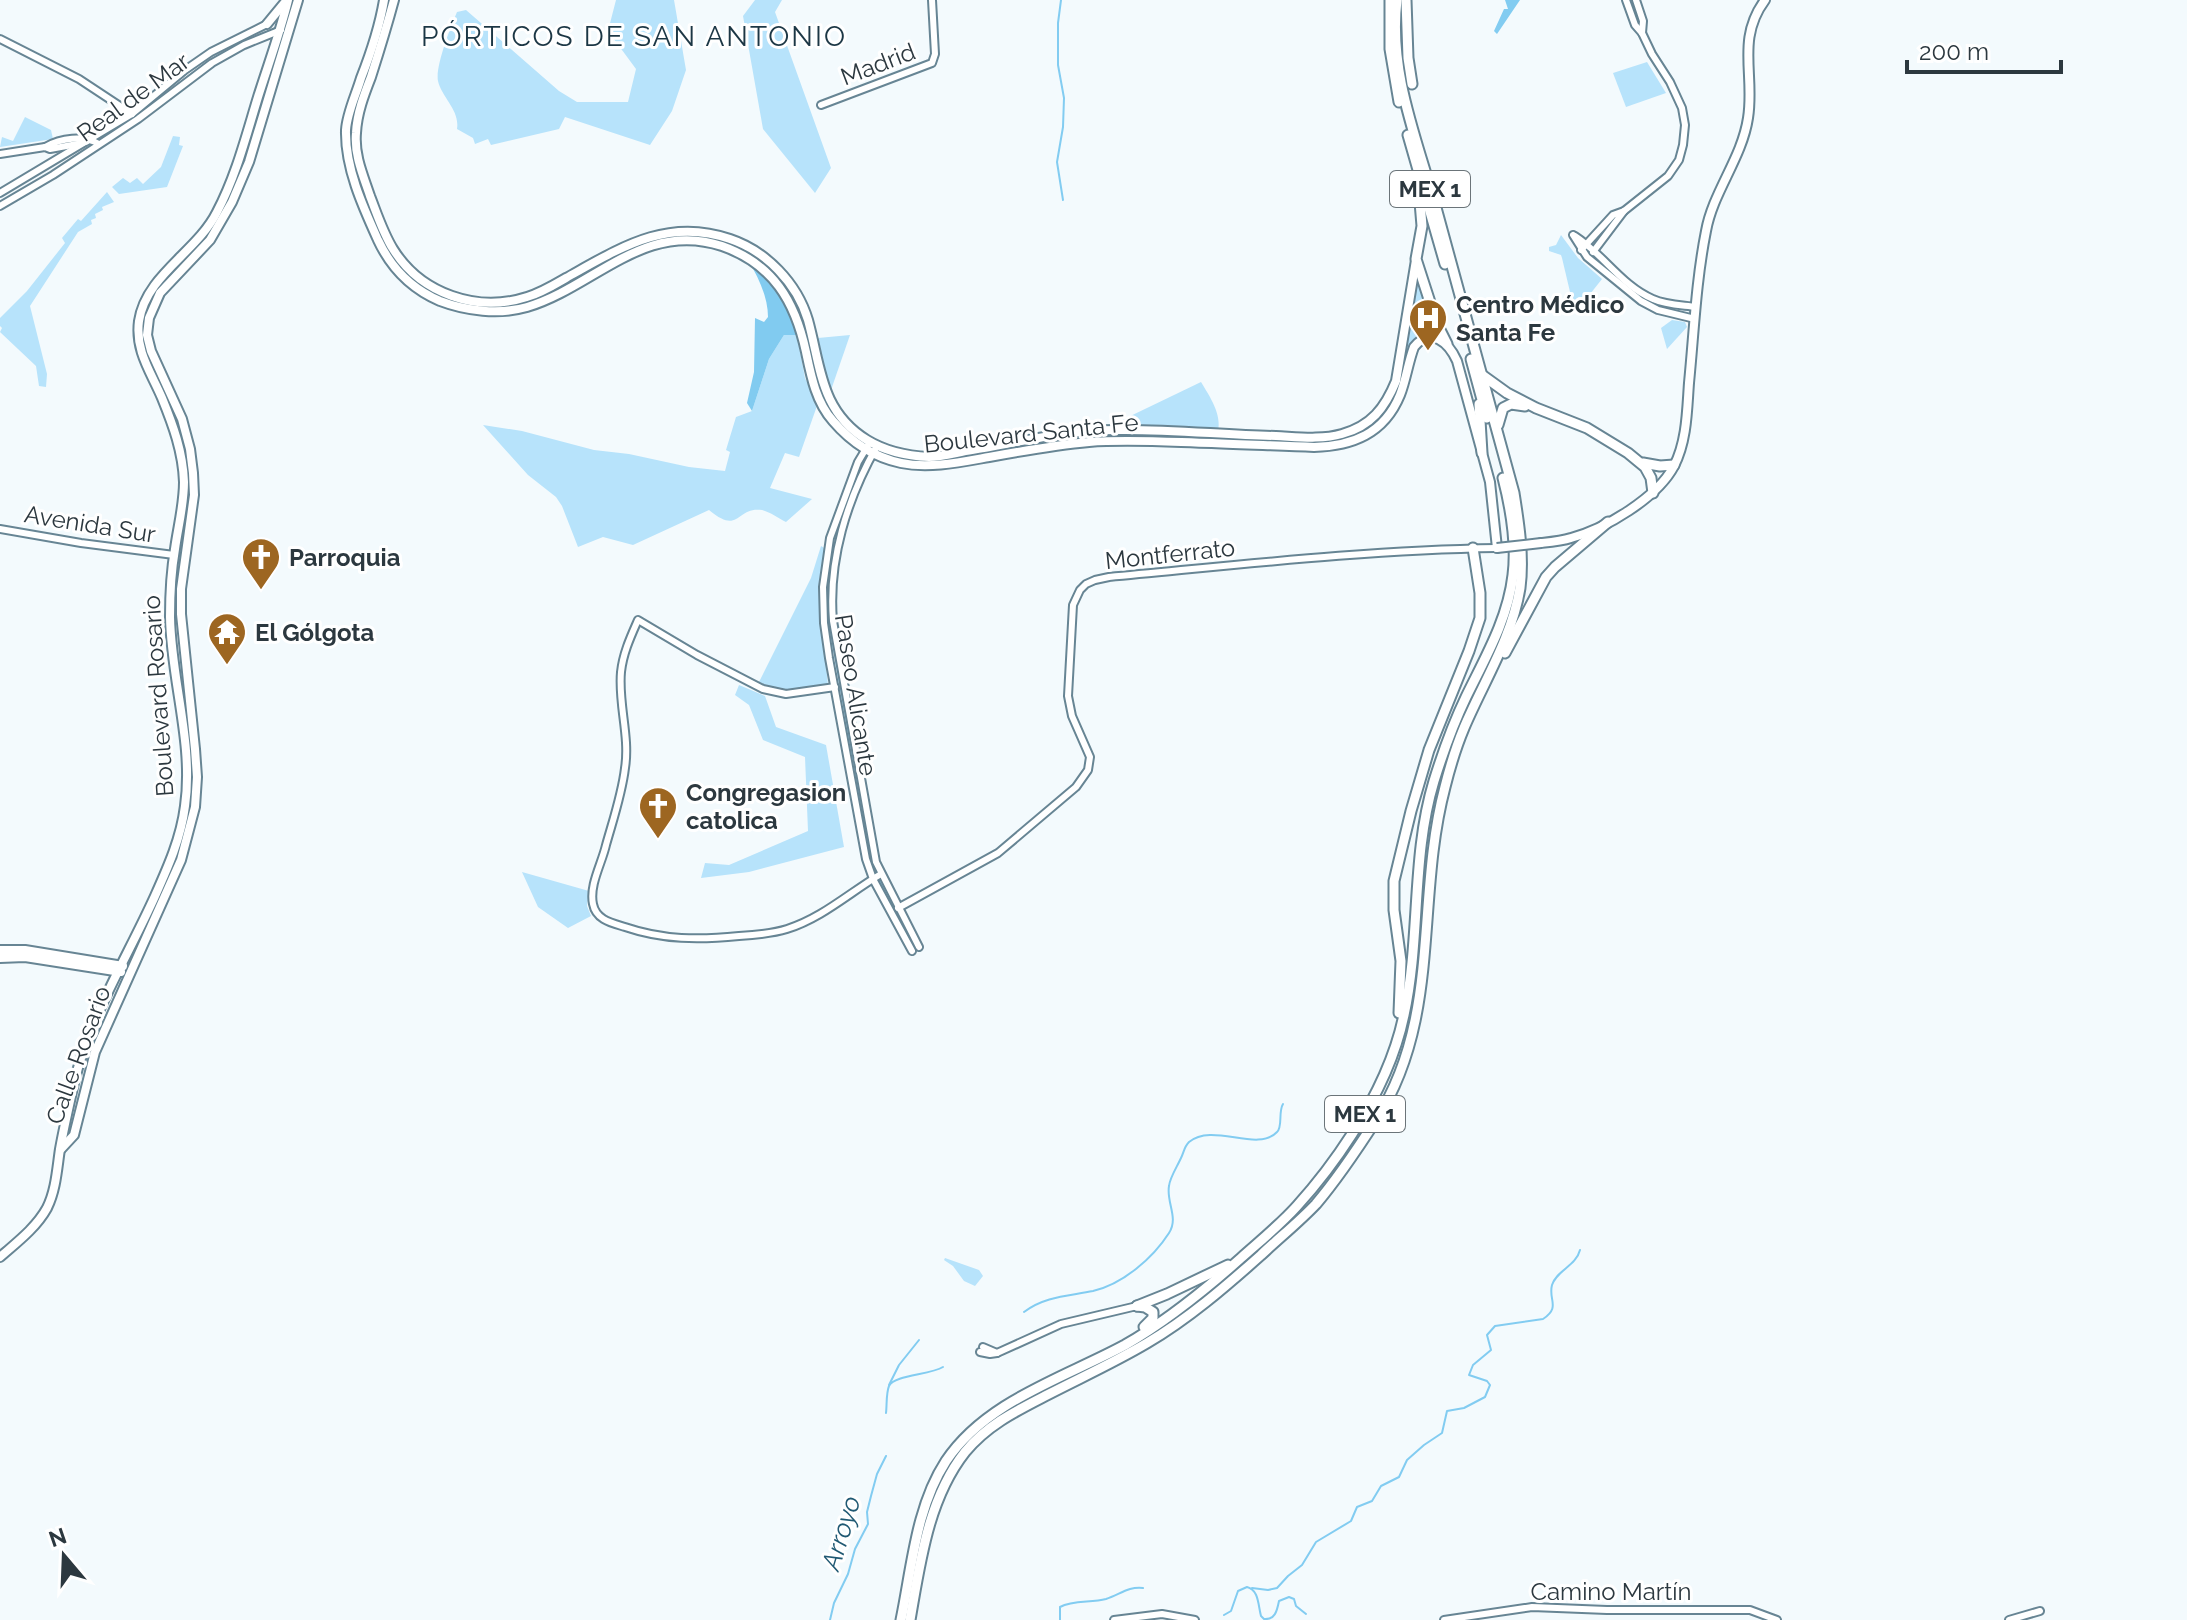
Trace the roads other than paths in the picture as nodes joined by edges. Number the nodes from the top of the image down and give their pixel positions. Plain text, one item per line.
1 (287, 0) edge
2 (298, 0) edge
3 (384, 0) edge
4 (394, 0) edge
5 (932, 0) edge
6 (1390, 0) edge
7 (1397, 0) edge
8 (1406, 0) edge
9 (1626, 0) edge
10 (1636, 0) edge
11 (1765, 0) edge
12 (267, 24) joint
13 (291, 26) junction
14 (281, 30) junction
15 (1642, 33) junction
16 (0, 39) edge
17 (375, 46) junction
18 (1412, 84) dead end
19 (821, 105) dead end
20 (135, 116) junction
21 (87, 141) junction
22 (96, 146) junction
23 (0, 154) edge
24 (1416, 167) junction
25 (0, 193) edge
26 (0, 206) edge
27 (1624, 211) junction
28 (1588, 244) junction
29 (1581, 250) junction
30 (1594, 251) junction
31 (1587, 257) junction
32 (1416, 259) junction
33 (1696, 307) junction
34 (1695, 319) junction
35 (1447, 344) junction
36 (1482, 375) junction
37 (1479, 388) junction
38 (1536, 408) junction
39 (1498, 435) junction
40 (871, 448) junction
41 (1482, 453) junction
42 (1643, 463) junction
43 (1674, 465) junction
44 (1653, 493) junction
45 (1608, 522) junction
46 (0, 529) edge
47 (830, 538) junction
48 (839, 540) junction
49 (1473, 548) junction
50 (1497, 548) junction
51 (174, 555) junction
52 (170, 620) junction
53 (181, 620) junction
54 (1493, 668) junction
55 (835, 687) junction
56 (183, 838) junction
57 (881, 874) junction
58 (873, 879) junction
59 (898, 908) junction
60 (0, 950) edge
61 (0, 958) edge
62 (119, 969) junction
63 (130, 971) junction
64 (1399, 1036) junction
65 (60, 1149) junction
66 (0, 1257) edge
67 (1239, 1260) junction
68 (1137, 1306) junction
69 (1125, 1344) junction
70 (982, 1350) dead end
71 (1511, 1610) junction
72 (2040, 1611) dead end
73 (1481, 1615) junction
74 (901, 1620) edge
75 (910, 1620) edge
76 (1114, 1620) edge
77 (1195, 1620) edge
78 (1444, 1620) edge
79 (1491, 1620) edge
80 (1508, 1620) edge
81 (1516, 1620) edge
82 (1777, 1620) edge
83 (2009, 1620) edge

1 - 12 main road
1 - 14 main road, Boulevard Rosario
2 - 13 main road, Boulevard Rosario
3 - 17 main road, Boulevard Santa Fe
4 - 17 main road, Boulevard Santa Fe
5 - 19 street, Madrid
6 - 24 highway, MEX 1
7 - 36 highway, MEX 1
8 - 18 highway
9 - 15 street
10 - 15 street
11 - 33 main road
12 - 20 street
13 - 14 street, Real de Mar
13 - 53 main road, Boulevard Rosario
14 - 20 street, Real de Mar
14 - 51 main road, Boulevard Rosario
15 - 27 street
16 - 20 street
17 - 40 main road, Boulevard Santa Fe
20 - 21 street
20 - 22 street, Real de Mar
21 - 22 street
21 - 23 street
21 - 25 street
22 - 26 street, Real de Mar
24 - 32 highway
24 - 37 highway, MEX 1
27 - 28 street
27 - 30 street
28 - 29 street
28 - 29 street
28 - 30 street
29 - 31 street
30 - 31 street
30 - 33 street
31 - 34 street
32 - 35 highway
32 - 40 main road, Boulevard Santa Fe
33 - 34 main road
34 - 43 main road
35 - 40 main road, Boulevard Santa Fe
35 - 41 main road
36 - 38 highway
36 - 39 highway, MEX 1
37 - 41 highway
37 - 64 highway, MEX 1
38 - 39 highway
38 - 42 highway
39 - 54 highway, MEX 1
40 - 47 street, Paseo Alicante
40 - 48 street, Paseo Alicante
41 - 50 main road
42 - 43 highway
42 - 44 highway
43 - 44 main road
44 - 45 main road
45 - 50 main road, bridge
45 - 54 highway
46 - 51 street, Avenida Sur
47 - 48 street
47 - 55 street, Paseo Alicante
48 - 57 street, Paseo Alicante
49 - 50 street
49 - 59 street, Montferrato
49 - 64 highway
51 - 52 main road, Boulevard Rosario
52 - 53 main road
52 - 56 main road, Boulevard Rosario
53 - 56 main road, Boulevard Rosario
54 - 75 highway, MEX 1
55 - 58 street, Paseo Alicante
55 - 58 street
56 - 62 main road, Boulevard Rosario
56 - 63 main road, Boulevard Rosario
57 - 58 street
57 - 59 street, Paseo Alicante
58 - 59 street, Paseo Alicante
60 - 62 main road
61 - 62 main road
62 - 63 main road
62 - 65 main road, Calle Rosario
63 - 65 main road, Calle Rosario
64 - 67 highway, MEX 1
65 - 66 main road, Calle Rosario
67 - 68 highway
67 - 69 highway, MEX 1
68 - 69 highway
68 - 70 street
69 - 74 highway, MEX 1
71 - 73 street, Camino Martín
71 - 80 street
71 - 81 street
71 - 82 street, Camino Martín
72 - 83 street
73 - 78 street, Camino Martín
73 - 79 street
76 - 77 street

